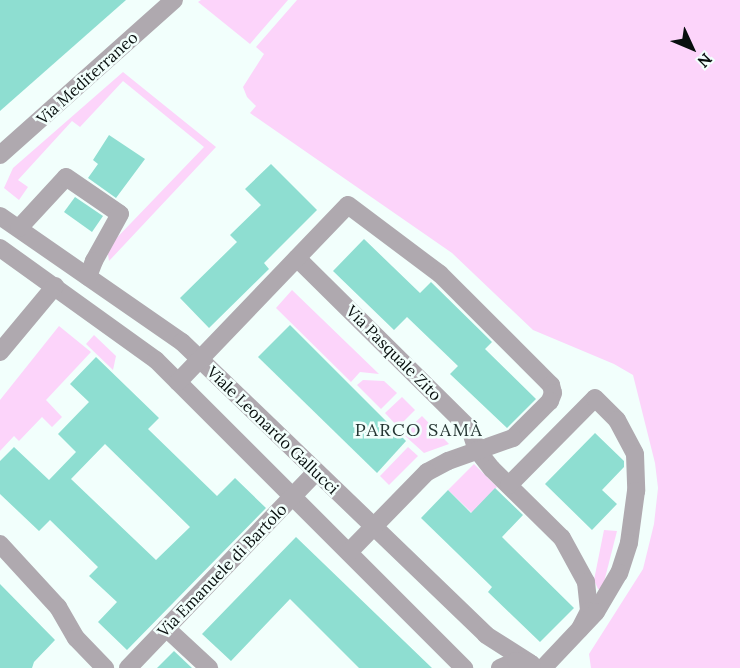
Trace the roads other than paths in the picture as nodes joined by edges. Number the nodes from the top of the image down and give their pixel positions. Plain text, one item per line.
1 (174, 0) edge
2 (0, 155) edge
3 (0, 216) edge
4 (19, 228) junction
5 (0, 248) edge
6 (297, 258) junction
7 (88, 277) junction
8 (55, 286) junction
9 (0, 352) edge
10 (200, 359) junction
11 (178, 382) junction
12 (477, 450) junction
13 (316, 472) junction
14 (509, 485) junction
15 (293, 495) junction
16 (372, 526) junction
17 (0, 544) edge
18 (349, 552) junction
19 (166, 628) junction
20 (580, 629) junction
21 (460, 666) edge
22 (537, 666) edge
23 (105, 668) edge
24 (128, 668) edge
25 (209, 668) edge
26 (500, 668) edge

1 - 2 street, Via Mediterraneo
3 - 4 street, Viale Leonardo Gallucci
4 - 7 street, Viale Leonardo Gallucci
4 - 7 street
5 - 8 street, Viale Leonardo Gallucci
6 - 10 street
6 - 12 street, Via Pasquale Zito
6 - 12 street
7 - 10 street, Viale Leonardo Gallucci
8 - 9 street
8 - 11 street, Viale Leonardo Gallucci
10 - 11 street
10 - 13 street, Viale Leonardo Gallucci
11 - 15 street, Viale Leonardo Gallucci
12 - 14 street, Via Pasquale Zito
12 - 16 street
13 - 15 street, Via Emanuele di Bartolo
13 - 16 street, Viale Leonardo Gallucci
14 - 20 street, Via Pasquale Zito
14 - 20 street
15 - 18 street, Viale Leonardo Gallucci
15 - 19 street, Via Emanuele di Bartolo
16 - 18 street
16 - 22 street, Viale Leonardo Gallucci
17 - 23 street
18 - 21 street, Viale Leonardo Gallucci
19 - 24 street, Via Emanuele di Bartolo
19 - 25 street
20 - 22 street
22 - 26 street

